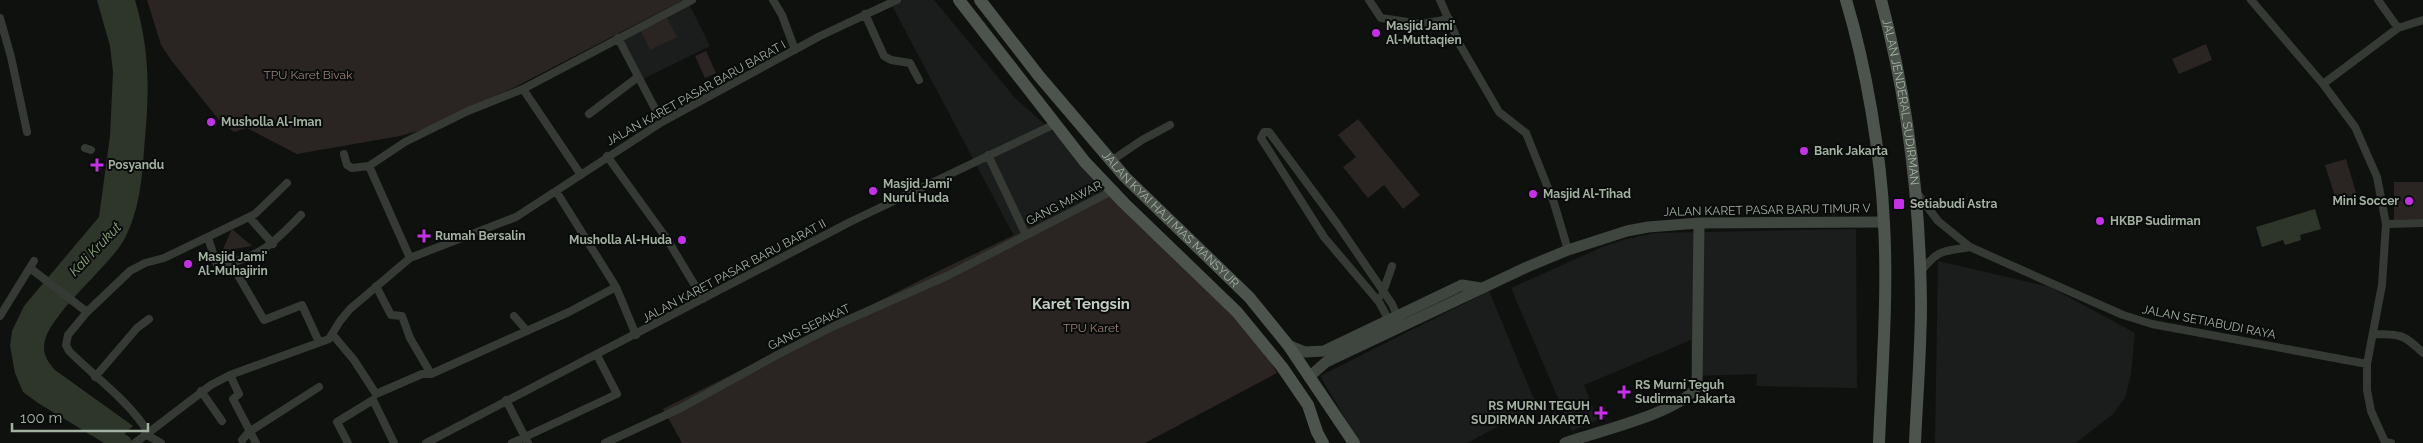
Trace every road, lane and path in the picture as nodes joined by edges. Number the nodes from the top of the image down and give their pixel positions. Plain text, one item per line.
1 (692, 0) edge
2 (773, 0) edge
3 (897, 0) edge
4 (959, 0) edge
5 (980, 0) edge
6 (1370, 0) edge
7 (1440, 0) edge
8 (1846, 0) edge
9 (1881, 0) edge
10 (2250, 0) edge
11 (2378, 0) edge
12 (865, 14) junction
13 (0, 18) edge
14 (1449, 19) junction
15 (2423, 20) edge
16 (2398, 28) junction
17 (618, 38) junction
18 (795, 50) junction
19 (638, 77) junction
20 (919, 80) dead end
21 (2323, 84) junction
22 (522, 89) junction
23 (589, 114) dead end
24 (662, 122) junction
25 (1055, 124) junction
26 (1170, 125) dead end
27 (27, 132) dead end
28 (1281, 149) junction
29 (344, 154) dead end
30 (988, 155) junction
31 (1272, 155) junction
32 (607, 156) junction
33 (1111, 161) junction
34 (369, 166) junction
35 (581, 175) junction
36 (287, 183) dead end
37 (1915, 190) junction
38 (556, 191) junction
39 (1112, 191) junction
40 (301, 215) dead end
41 (249, 217) junction
42 (1884, 222) junction
43 (1699, 224) junction
44 (2386, 224) junction
45 (2423, 224) edge
46 (1338, 225) junction
47 (1026, 235) junction
48 (1324, 237) junction
49 (208, 238) junction
50 (273, 244) junction
51 (1970, 247) junction
52 (1353, 250) junction
53 (1568, 250) junction
54 (410, 258) junction
55 (1344, 258) junction
56 (231, 264) junction
57 (1392, 266) dead end
58 (1920, 272) junction
59 (376, 286) junction
60 (616, 288) junction
61 (1384, 292) junction
62 (703, 299) junction
63 (1379, 302) junction
64 (86, 312) junction
65 (0, 316) edge
66 (514, 316) dead end
67 (149, 319) dead end
68 (1395, 323) junction
69 (527, 331) junction
70 (2373, 334) junction
71 (333, 335) junction
72 (636, 335) junction
73 (319, 342) junction
74 (1288, 345) junction
75 (2423, 353) edge
76 (597, 355) junction
77 (2367, 364) junction
78 (430, 374) junction
79 (230, 375) junction
80 (95, 377) junction
81 (1309, 377) junction
82 (319, 387) dead end
83 (201, 391) junction
84 (506, 400) junction
85 (1308, 404) junction
86 (222, 421) dead end
87 (249, 432) junction
88 (145, 434) junction
89 (242, 440) dead end
90 (527, 440) edge
91 (135, 443) edge
92 (161, 443) edge
93 (256, 443) edge
94 (348, 443) edge
95 (394, 443) edge
96 (426, 443) edge
97 (512, 443) edge
98 (605, 443) edge
99 (1323, 443) edge
100 (1334, 443) edge
101 (1354, 443) edge
102 (1565, 443) edge
103 (1878, 443) edge
104 (1915, 443) edge
105 (2391, 443) edge

1 - 17 street
2 - 18 street
3 - 12 street, JALAN KARET PASAR BARU BARAT I
4 - 25 main road, JALAN KYAI HAJI MAS MANSYUR
5 - 33 main road, JALAN KYAI HAJI MAS MANSYUR
6 - 14 street
7 - 14 street
8 - 42 main road
9 - 37 main road, JALAN JENDERAL SUDIRMAN
10 - 21 street
11 - 16 street
12 - 18 street, JALAN KARET PASAR BARU BARAT I
12 - 20 street
13 - 27 street
14 - 53 street
15 - 16 street
16 - 21 street
17 - 19 street
17 - 22 street
18 - 24 street, JALAN KARET PASAR BARU BARAT I
19 - 23 street
19 - 24 street
21 - 44 street
22 - 34 street
22 - 35 street
24 - 32 street, JALAN KARET PASAR BARU BARAT I
25 - 30 street, JALAN KARET PASAR BARU BARAT II
25 - 39 main road, JALAN KYAI HAJI MAS MANSYUR
26 - 33 street
28 - 31 street
28 - 31 street
28 - 46 street
29 - 34 street
30 - 47 street
30 - 62 street, JALAN KARET PASAR BARU BARAT II
31 - 48 street
32 - 35 street, JALAN KARET PASAR BARU BARAT I
32 - 62 street
33 - 74 main road, JALAN KYAI HAJI MAS MANSYUR
34 - 54 street
35 - 38 street, JALAN KARET PASAR BARU BARAT I
36 - 41 street
37 - 51 street, JALAN SETIABUDI RAYA
37 - 58 main road, JALAN JENDERAL SUDIRMAN
38 - 54 street, JALAN KARET PASAR BARU BARAT I
38 - 60 street
39 - 47 street, GANG MAWAR
39 - 85 main road, JALAN KYAI HAJI MAS MANSYUR
40 - 50 street
41 - 49 street
41 - 50 street
42 - 43 street, JALAN KARET PASAR BARU TIMUR V
42 - 103 main road
43 - 53 street, JALAN KARET PASAR BARU TIMUR V
43 - 102 street
44 - 45 street
44 - 70 street
46 - 48 street
46 - 52 street
47 - 98 street, GANG SEPAKAT
48 - 55 street
49 - 56 street
49 - 64 street
50 - 56 street
51 - 58 street
51 - 77 street, JALAN SETIABUDI RAYA
52 - 55 street
52 - 61 street
53 - 68 street, JALAN KARET PASAR BARU TIMUR V
54 - 59 street, JALAN KARET PASAR BARU BARAT I
55 - 63 street
56 - 73 street
57 - 61 street
58 - 104 main road, JALAN JENDERAL SUDIRMAN
59 - 71 street, JALAN KARET PASAR BARU BARAT I
59 - 78 street
60 - 69 street
60 - 72 street
61 - 63 street
61 - 68 street
62 - 72 street, JALAN KARET PASAR BARU BARAT II
63 - 68 street
64 - 65 street
64 - 80 street
66 - 69 street
67 - 80 street
68 - 74 street, JALAN KARET PASAR BARU TIMUR V
68 - 81 street, JALAN KARET PASAR BARU TIMUR V
69 - 78 street
70 - 75 street
70 - 77 street
71 - 73 street
71 - 78 street
72 - 76 street, JALAN KARET PASAR BARU BARAT II
73 - 79 street
74 - 81 main road, JALAN KYAI HAJI MAS MANSYUR
76 - 84 street, JALAN KARET PASAR BARU BARAT II
76 - 90 street
77 - 105 street
79 - 83 street
79 - 87 street
80 - 88 street
81 - 101 main road, JALAN KYAI HAJI MAS MANSYUR
82 - 87 street
83 - 86 street
83 - 88 street
84 - 90 street
84 - 96 street, JALAN KARET PASAR BARU BARAT II
85 - 99 main road, JALAN KYAI HAJI MAS MANSYUR
85 - 100 main road
87 - 89 street
87 - 93 street
88 - 91 street
88 - 92 street
90 - 97 street
94 - 95 street

